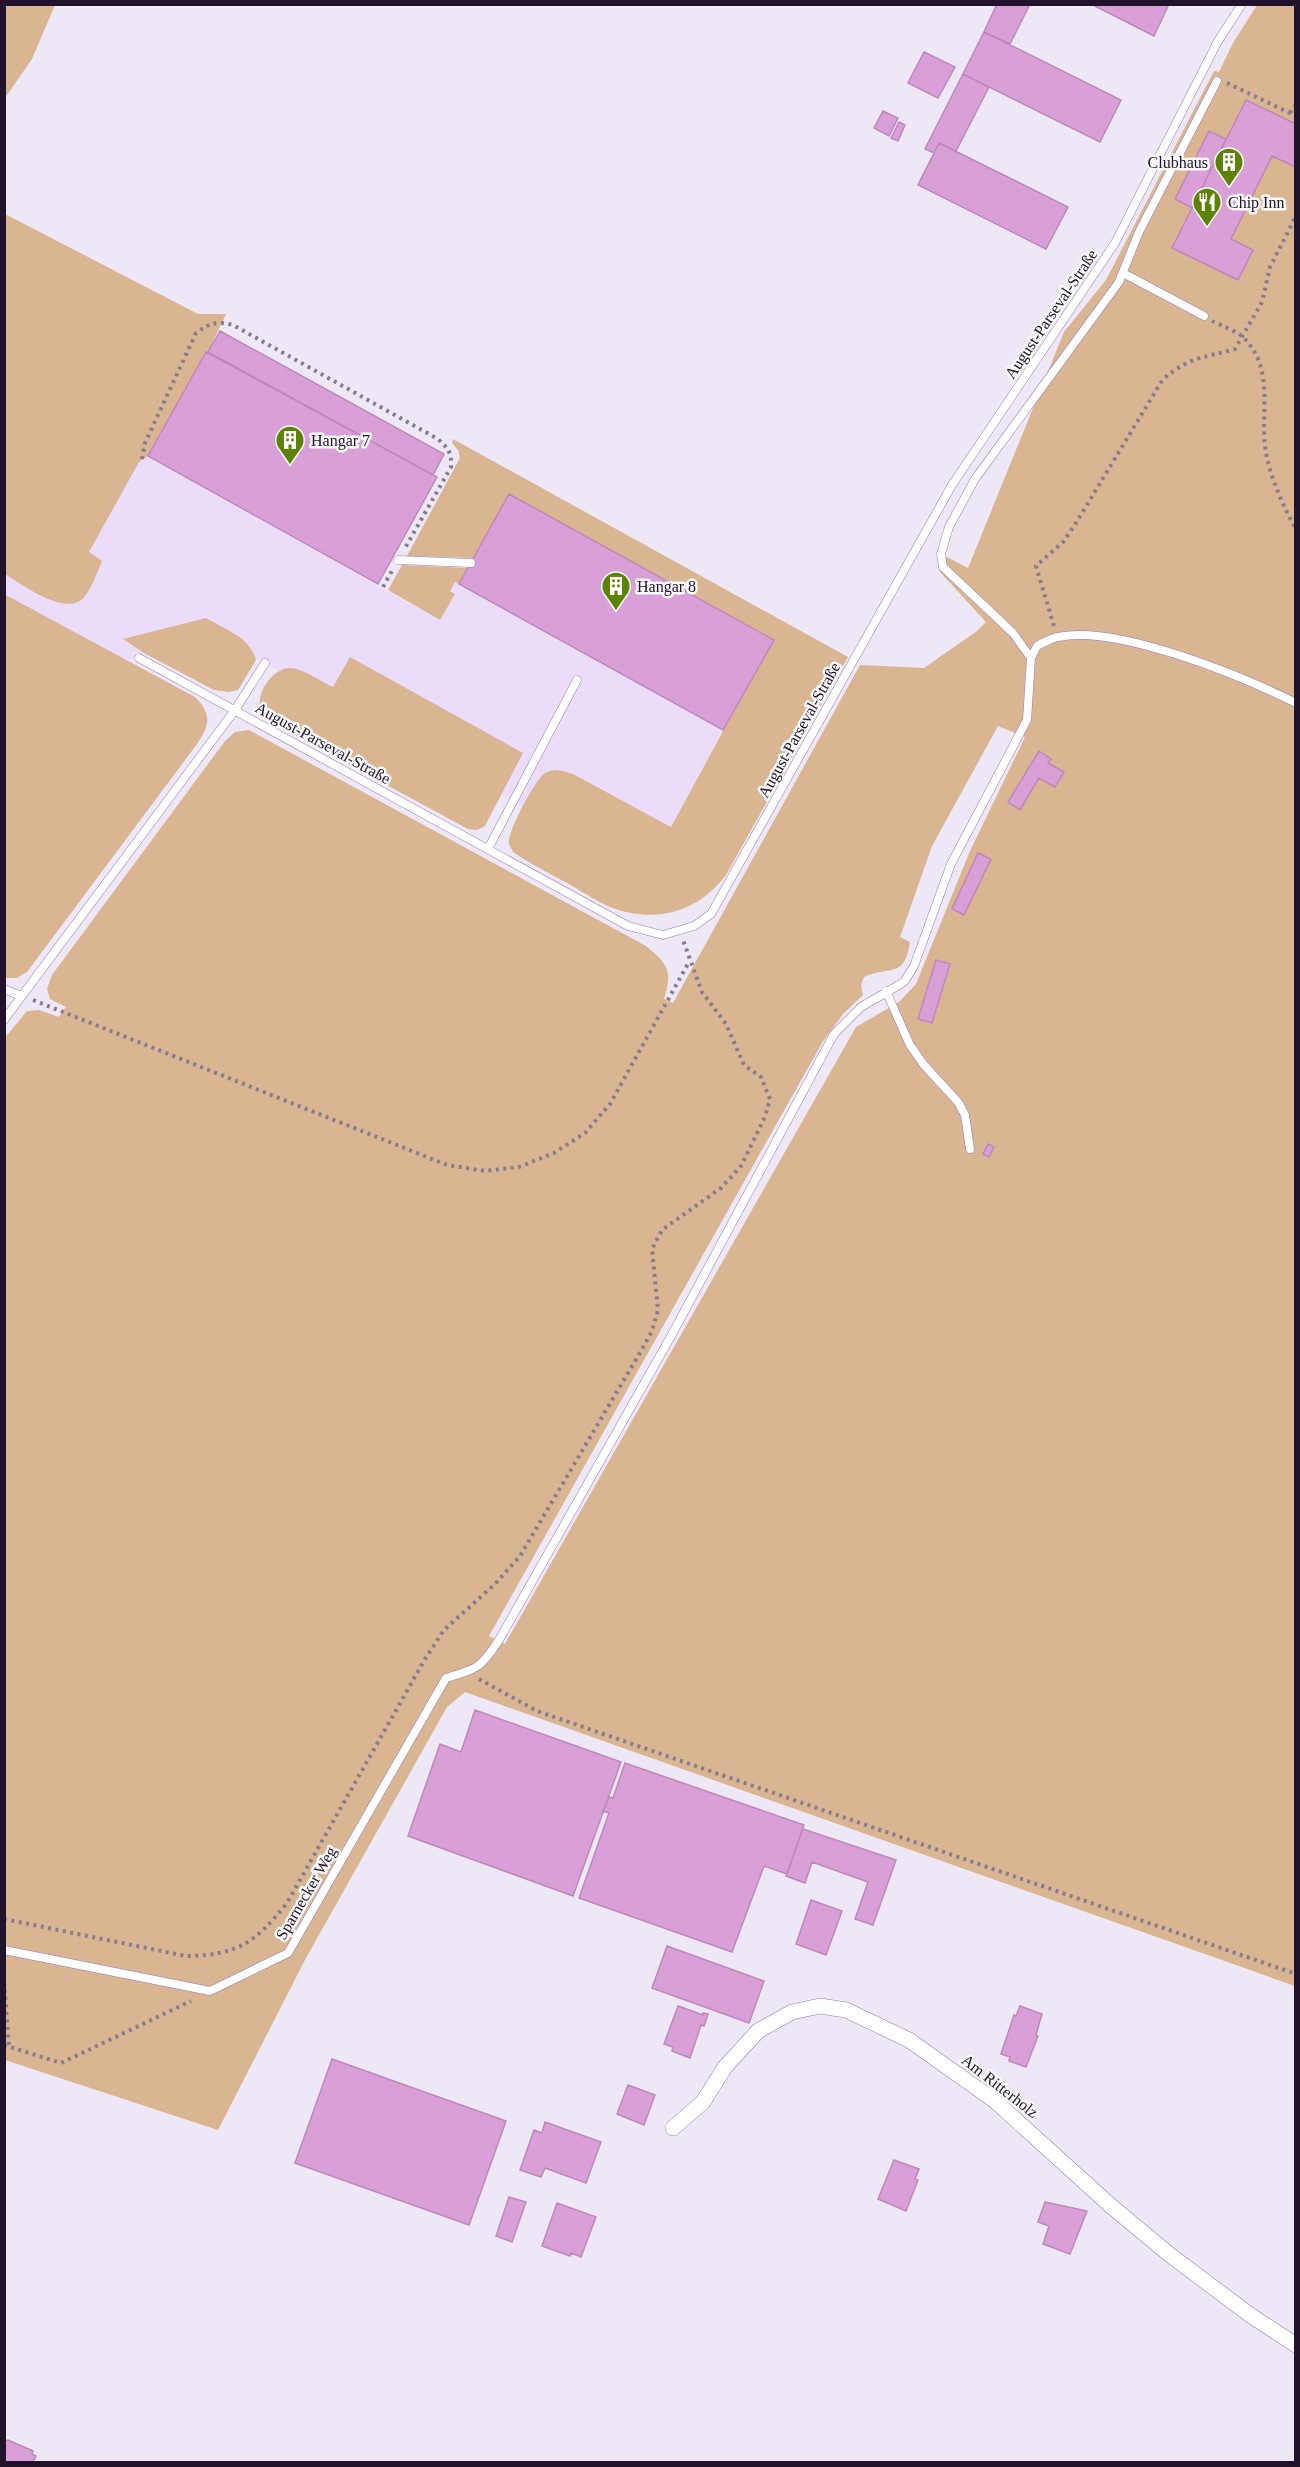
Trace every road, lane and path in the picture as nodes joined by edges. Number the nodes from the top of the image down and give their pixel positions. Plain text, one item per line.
1 (1242, 4) edge
2 (1217, 81) joint
3 (1296, 104) edge
4 (1290, 113) junction
5 (1296, 116) edge
6 (1296, 216) edge
7 (1123, 273) junction
8 (1204, 316) joint
9 (1244, 337) junction
10 (142, 459) dead end
11 (1296, 529) edge
12 (398, 560) junction
13 (471, 563) dead end
14 (383, 587) dead end
15 (1057, 637) junction
16 (138, 658) dead end
17 (1031, 658) junction
18 (265, 663) dead end
19 (577, 680) dead end
20 (1296, 703) edge
21 (235, 710) junction
22 (488, 849) junction
23 (681, 930) junction
24 (689, 962) junction
25 (4, 989) edge
26 (886, 991) junction
27 (21, 996) junction
28 (4, 1020) edge
29 (970, 1149) dead end
30 (474, 1669) junction
31 (4, 1919) edge
32 (4, 1950) edge
33 (1296, 1974) edge
34 (4, 1982) edge
35 (210, 1991) junction
36 (7, 2045) edge
37 (673, 2128) dead end
38 (1296, 2345) edge

1 - 23 lane, August-Parseval-Straße
2 - 4 path
2 - 7 lane
3 - 4 path
4 - 5 path
6 - 9 path
7 - 8 lane
7 - 17 lane
8 - 9 path
9 - 11 path
9 - 15 path
10 - 12 path
12 - 13 lane
12 - 14 path
15 - 17 lane
15 - 20 lane
16 - 21 lane, August-Parseval-Straße
17 - 26 lane
18 - 21 lane
19 - 22 lane
21 - 22 lane, August-Parseval-Straße
21 - 27 lane
22 - 23 lane, August-Parseval-Straße
23 - 24 path
24 - 27 path
24 - 31 path
25 - 27 lane
26 - 29 lane
26 - 30 lane
27 - 28 lane
30 - 33 path
30 - 35 lane, Sparnecker Weg
32 - 35 lane
34 - 36 path
35 - 36 path
37 - 38 street, Am Ritterholz

